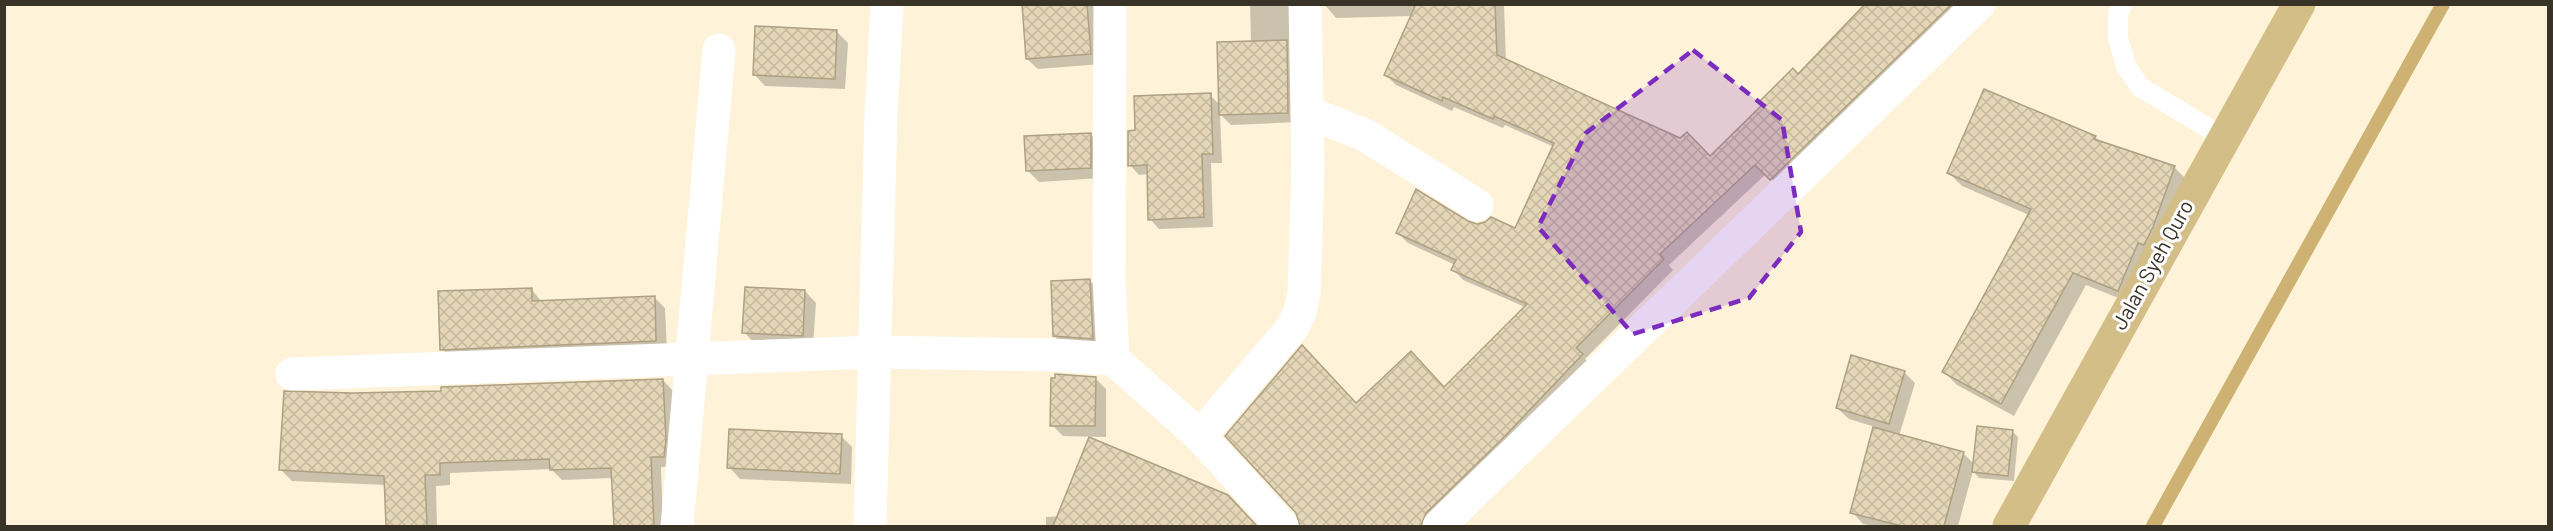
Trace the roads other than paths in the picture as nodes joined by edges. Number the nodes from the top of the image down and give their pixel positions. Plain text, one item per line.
1 (887, 4) edge
2 (1110, 4) edge
3 (1305, 4) edge
4 (1979, 4) edge
5 (2122, 4) edge
6 (2299, 4) edge
7 (719, 50) dead end
8 (1307, 112) junction
9 (2223, 137) junction
10 (1477, 205) dead end
11 (874, 352) junction
12 (1113, 358) junction
13 (690, 359) junction
14 (292, 374) dead end
15 (1200, 436) junction
16 (677, 526) edge
17 (870, 526) edge
18 (1281, 526) edge
19 (1439, 526) edge
20 (2009, 526) edge

1 - 11 street
2 - 12 street
3 - 8 street
4 - 19 street
5 - 9 lane
6 - 9 main road, Jalan Syeh Quro
7 - 13 street
8 - 10 street
8 - 15 street
9 - 20 main road, Jalan Syeh Quro
11 - 12 street
11 - 13 street
11 - 17 street
12 - 15 street
13 - 14 street
13 - 16 street
15 - 18 street

